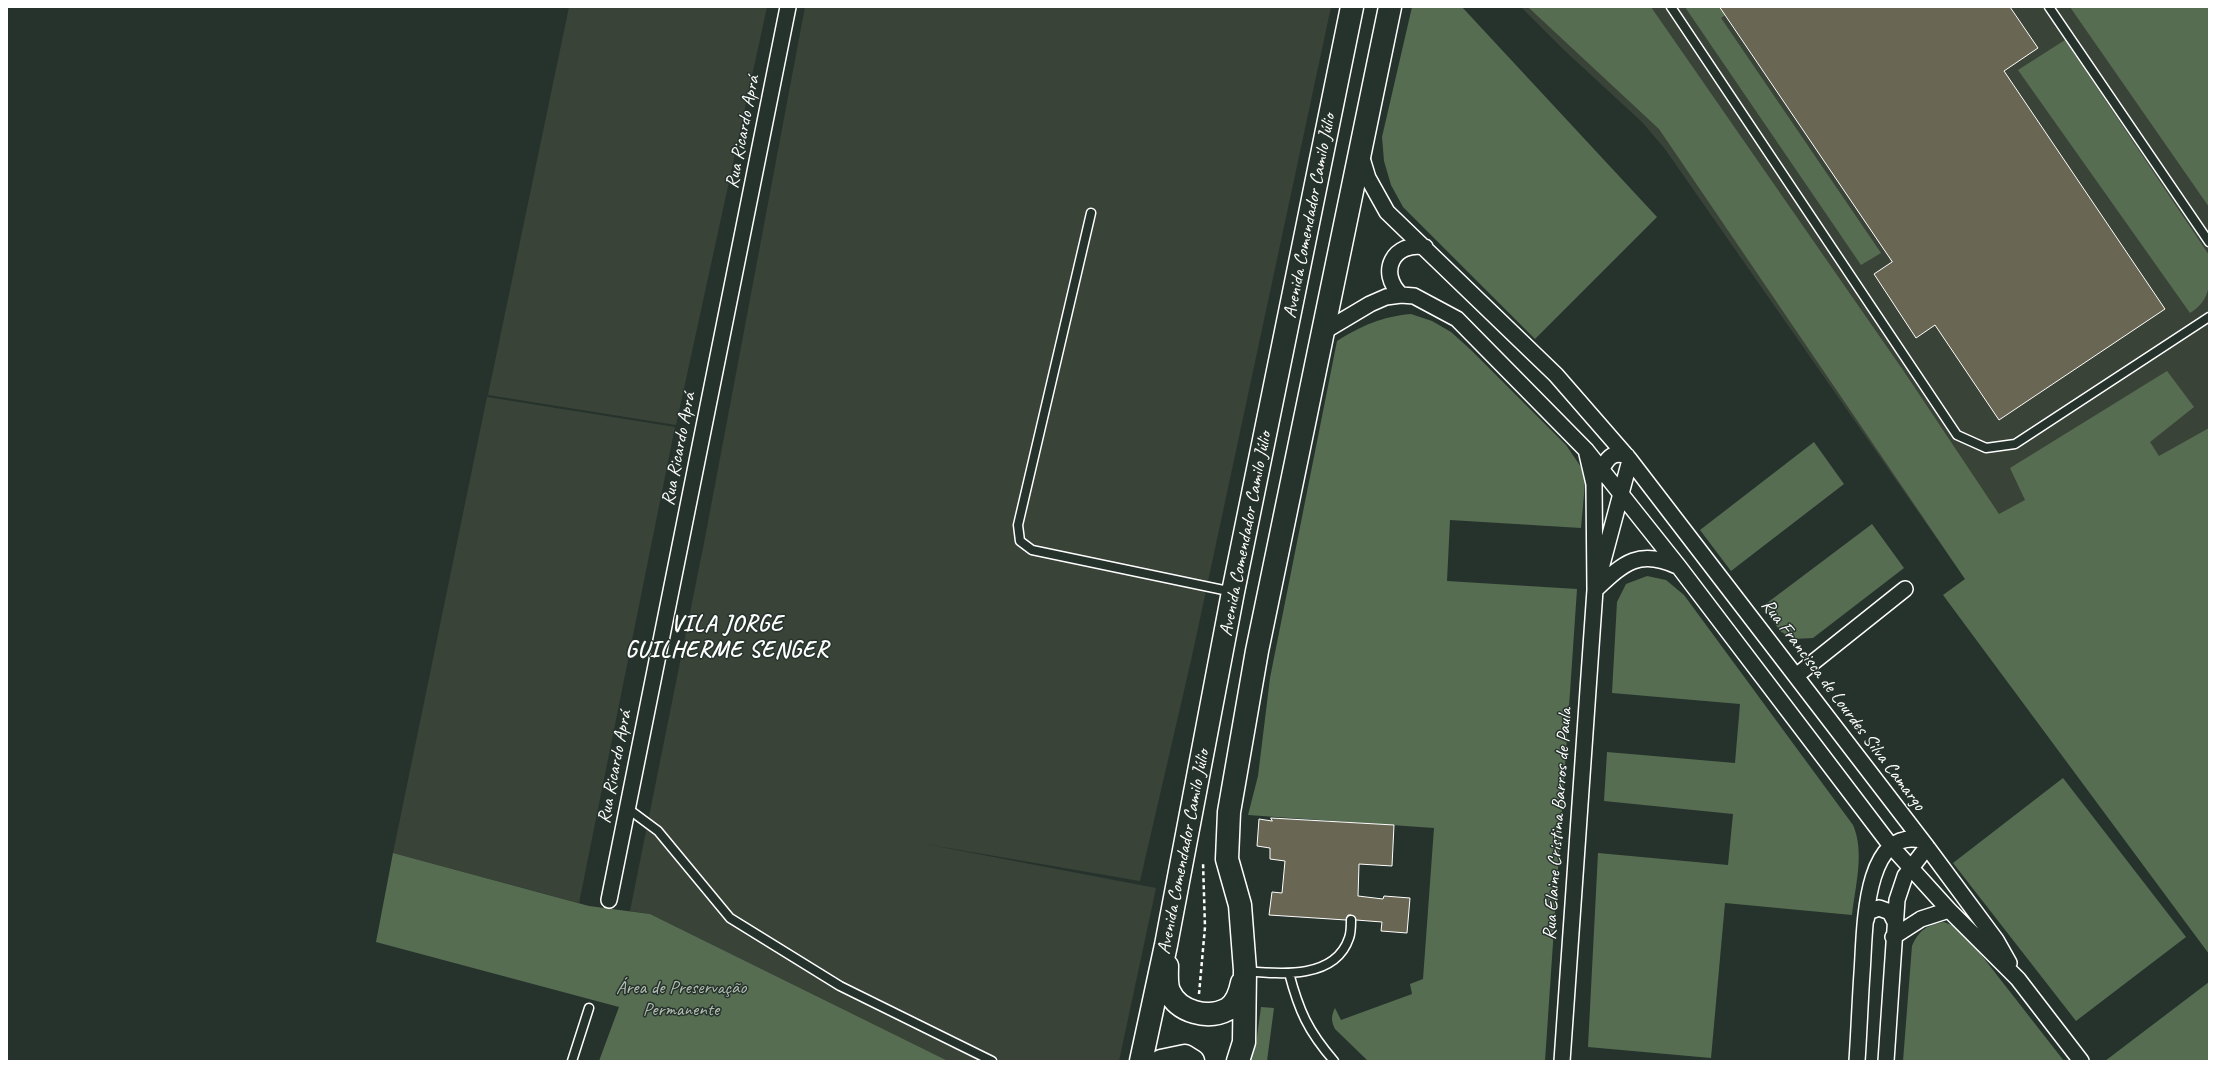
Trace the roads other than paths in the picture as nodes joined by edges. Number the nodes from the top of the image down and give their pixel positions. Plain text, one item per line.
1 (788, 7) edge
2 (1352, 7) edge
3 (1390, 7) edge
4 (1671, 7) edge
5 (2050, 7) edge
6 (1360, 152) junction
7 (1091, 213) dead end
8 (2209, 242) edge
9 (1426, 248) junction
10 (1401, 295) junction
11 (2209, 316) edge
12 (1323, 332) junction
13 (1586, 450) junction
14 (1628, 458) junction
15 (1602, 469) junction
16 (1621, 492) junction
17 (1594, 495) junction
18 (1679, 567) junction
19 (1905, 589) dead end
20 (1595, 590) junction
21 (1233, 592) junction
22 (1796, 676) junction
23 (627, 808) junction
24 (1924, 843) junction
25 (1891, 846) junction
26 (1912, 867) junction
27 (609, 900) dead end
28 (1950, 910) junction
29 (1351, 920) dead end
30 (1866, 920) junction
31 (1894, 920) junction
32 (1893, 937) junction
33 (1166, 945) junction
34 (1245, 970) junction
35 (1289, 973) junction
36 (2018, 979) junction
37 (589, 1008) dead end
38 (572, 1061) edge
39 (992, 1061) edge
40 (1141, 1061) edge
41 (1161, 1061) edge
42 (1193, 1061) edge
43 (1238, 1061) edge
44 (1334, 1061) edge
45 (1562, 1061) edge
46 (1857, 1061) edge
47 (1886, 1061) edge
48 (2081, 1061) edge

1 - 23 street, Rua Ricardo Aprá
2 - 21 main road, Avenida Comendador Camilo Júlio
3 - 6 main road, Avenida Comendador Camilo Júlio
4 - 11 lane
5 - 8 lane
6 - 9 street, Rua Francisca de Lourdes Silva Camargo
6 - 12 main road, Avenida Comendador Camilo Júlio
7 - 21 lane
9 - 10 street
9 - 14 street, Rua Francisca de Lourdes Silva Camargo
10 - 12 street, Rua Francisca de Lourdes Silva Camargo
10 - 13 street, Rua Francisca de Lourdes Silva Camargo
12 - 34 main road, Avenida Comendador Camilo Júlio
13 - 15 street, Rua Francisca de Lourdes Silva Camargo
13 - 17 street, Rua Elaine Cristina Barros de Paula
14 - 15 street
14 - 16 street
14 - 22 street, Rua Francisca de Lourdes Silva Camargo
15 - 16 street, Rua Francisca de Lourdes Silva Camargo
15 - 17 street, Rua Elaine Cristina Barros de Paula
16 - 18 street, Rua Francisca de Lourdes Silva Camargo
16 - 20 street, Rua Elaine Cristina Barros de Paula
17 - 20 street, Rua Elaine Cristina Barros de Paula
18 - 20 street
18 - 25 street, Rua Francisca de Lourdes Silva Camargo
19 - 22 street
20 - 45 street, Rua Elaine Cristina Barros de Paula
21 - 33 main road, Avenida Comendador Camilo Júlio
22 - 24 street, Rua Francisca de Lourdes Silva Camargo
23 - 27 street, Rua Ricardo Aprá
23 - 39 lane
24 - 25 street
24 - 26 street
24 - 36 street, Rua Francisca de Lourdes Silva Camargo
25 - 26 street, Rua Francisca de Lourdes Silva Camargo
25 - 30 street
26 - 28 street, Rua Francisca de Lourdes Silva Camargo
26 - 31 street
28 - 32 street
28 - 36 street, Rua Francisca de Lourdes Silva Camargo
29 - 35 lane
30 - 31 street
30 - 46 street
31 - 32 street
32 - 47 street
33 - 34 main road
33 - 40 main road, Avenida Comendador Camilo Júlio
34 - 35 lane
34 - 43 main road, Avenida Comendador Camilo Júlio
35 - 44 lane
36 - 48 street, Rua Francisca de Lourdes Silva Camargo
37 - 38 lane
41 - 42 main road

